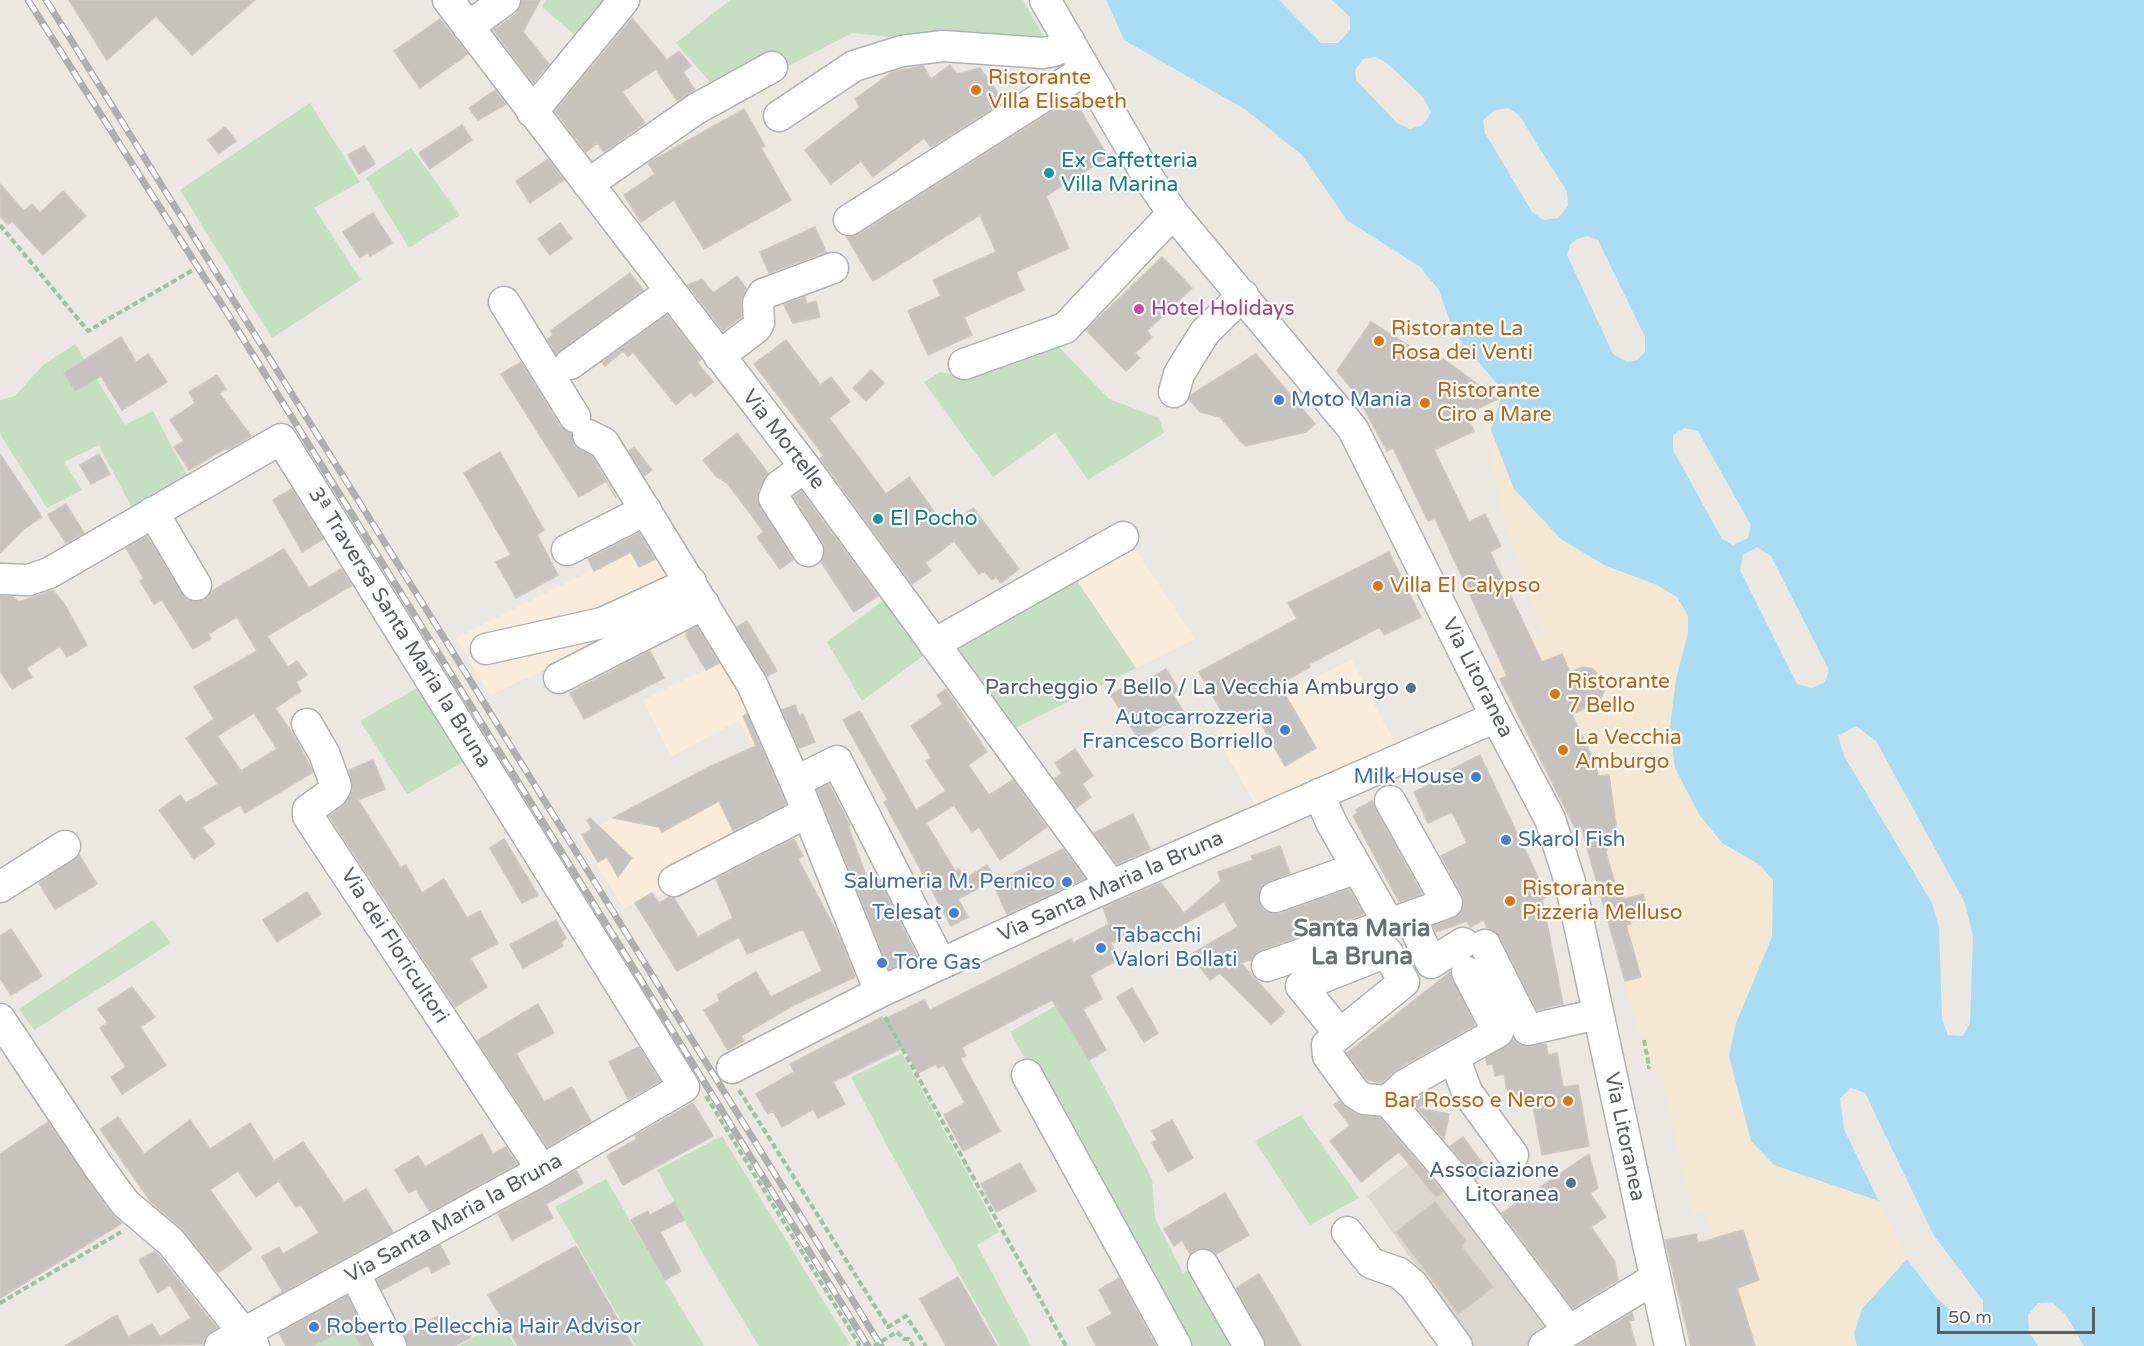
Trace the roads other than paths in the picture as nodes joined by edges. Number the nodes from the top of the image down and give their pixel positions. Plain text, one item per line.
1 (448, 0) edge
2 (505, 0) edge
3 (624, 0) edge
4 (1046, 0) edge
5 (468, 27) junction
6 (1070, 42) junction
7 (772, 67) dead end
8 (1085, 70) junction
9 (532, 112) junction
10 (779, 116) dead end
11 (588, 184) junction
12 (1173, 213) junction
13 (849, 220) dead end
14 (833, 268) dead end
15 (670, 292) junction
16 (1243, 296) junction
17 (504, 302) dead end
18 (719, 357) junction
19 (570, 364) dead end
20 (964, 364) dead end
21 (1174, 392) dead end
22 (805, 467) junction
23 (646, 510) junction
24 (153, 512) junction
25 (1123, 537) dead end
26 (567, 550) dead end
27 (808, 551) dead end
28 (0, 579) edge
29 (196, 585) dead end
30 (698, 593) junction
31 (934, 644) junction
32 (486, 649) dead end
33 (559, 678) dead end
34 (1496, 717) junction
35 (307, 724) dead end
36 (845, 758) dead end
37 (807, 776) dead end
38 (1319, 794) junction
39 (1390, 801) dead end
40 (808, 812) junction
41 (65, 846) dead end
42 (1356, 868) junction
43 (674, 881) dead end
44 (1111, 885) junction
45 (0, 887) edge
46 (1275, 897) dead end
47 (1399, 920) junction
48 (948, 961) junction
49 (1267, 966) dead end
50 (1467, 972) dead end
51 (876, 994) junction
52 (1598, 1014) junction
53 (0, 1019) edge
54 (1340, 1034) dead end
55 (1454, 1057) junction
56 (732, 1068) road end
57 (1027, 1075) dead end
58 (684, 1088) joint
59 (1388, 1101) junction
60 (1513, 1155) dead end
61 (542, 1170) junction
62 (1347, 1232) dead end
63 (1203, 1265) dead end
64 (355, 1274) junction
65 (1654, 1279) junction
66 (1568, 1330) junction
67 (240, 1342) edge
68 (391, 1346) edge
69 (1176, 1346) edge
70 (1249, 1346) edge
71 (1457, 1346) edge
72 (1544, 1346) edge
73 (1670, 1346) edge

1 - 5 street, Via Mortelle
2 - 5 street
3 - 9 street
4 - 6 street, Via Litoranea
5 - 9 street, Via Mortelle
6 - 8 street, Via Litoranea
6 - 10 street
7 - 11 street
8 - 12 street, Via Litoranea
8 - 13 street
9 - 11 street, Via Mortelle
11 - 15 street, Via Mortelle
12 - 16 street, Via Litoranea
12 - 20 street
14 - 18 street
15 - 18 street, Via Mortelle
15 - 19 street
16 - 21 street
16 - 34 street, Via Litoranea
17 - 23 street
18 - 22 street, Via Mortelle
22 - 27 street
22 - 31 street, Via Mortelle
23 - 26 street
23 - 30 street
24 - 28 street, 3ª Traversa Santa Maria la Bruna
24 - 29 street
24 - 58 street, 3ª Traversa Santa Maria la Bruna
25 - 31 street
30 - 32 street
30 - 33 street
30 - 40 street
31 - 44 street, Via Mortelle
34 - 38 street, Via Santa Maria la Bruna
34 - 52 street, Via Litoranea
35 - 61 street, Via dei Floricultori
36 - 48 street
37 - 48 street
38 - 42 street
38 - 44 street, Via Santa Maria la Bruna
39 - 47 street
40 - 43 street
40 - 51 street
41 - 45 street
42 - 46 street
42 - 47 street
44 - 48 street, Via Santa Maria la Bruna
47 - 49 street
47 - 52 street
48 - 51 street, Via Santa Maria la Bruna
50 - 55 street
51 - 56 street, Via Santa Maria la Bruna
52 - 65 street, Via Litoranea
53 - 67 street
54 - 59 street
55 - 59 street
55 - 60 street
57 - 69 street
58 - 61 street, Via Santa Maria la Bruna
59 - 66 street
61 - 64 street, Via Santa Maria la Bruna
62 - 71 street
63 - 70 street
64 - 67 street, Via Santa Maria la Bruna
64 - 68 street
65 - 66 street
65 - 73 street, Via Litoranea
66 - 72 street

